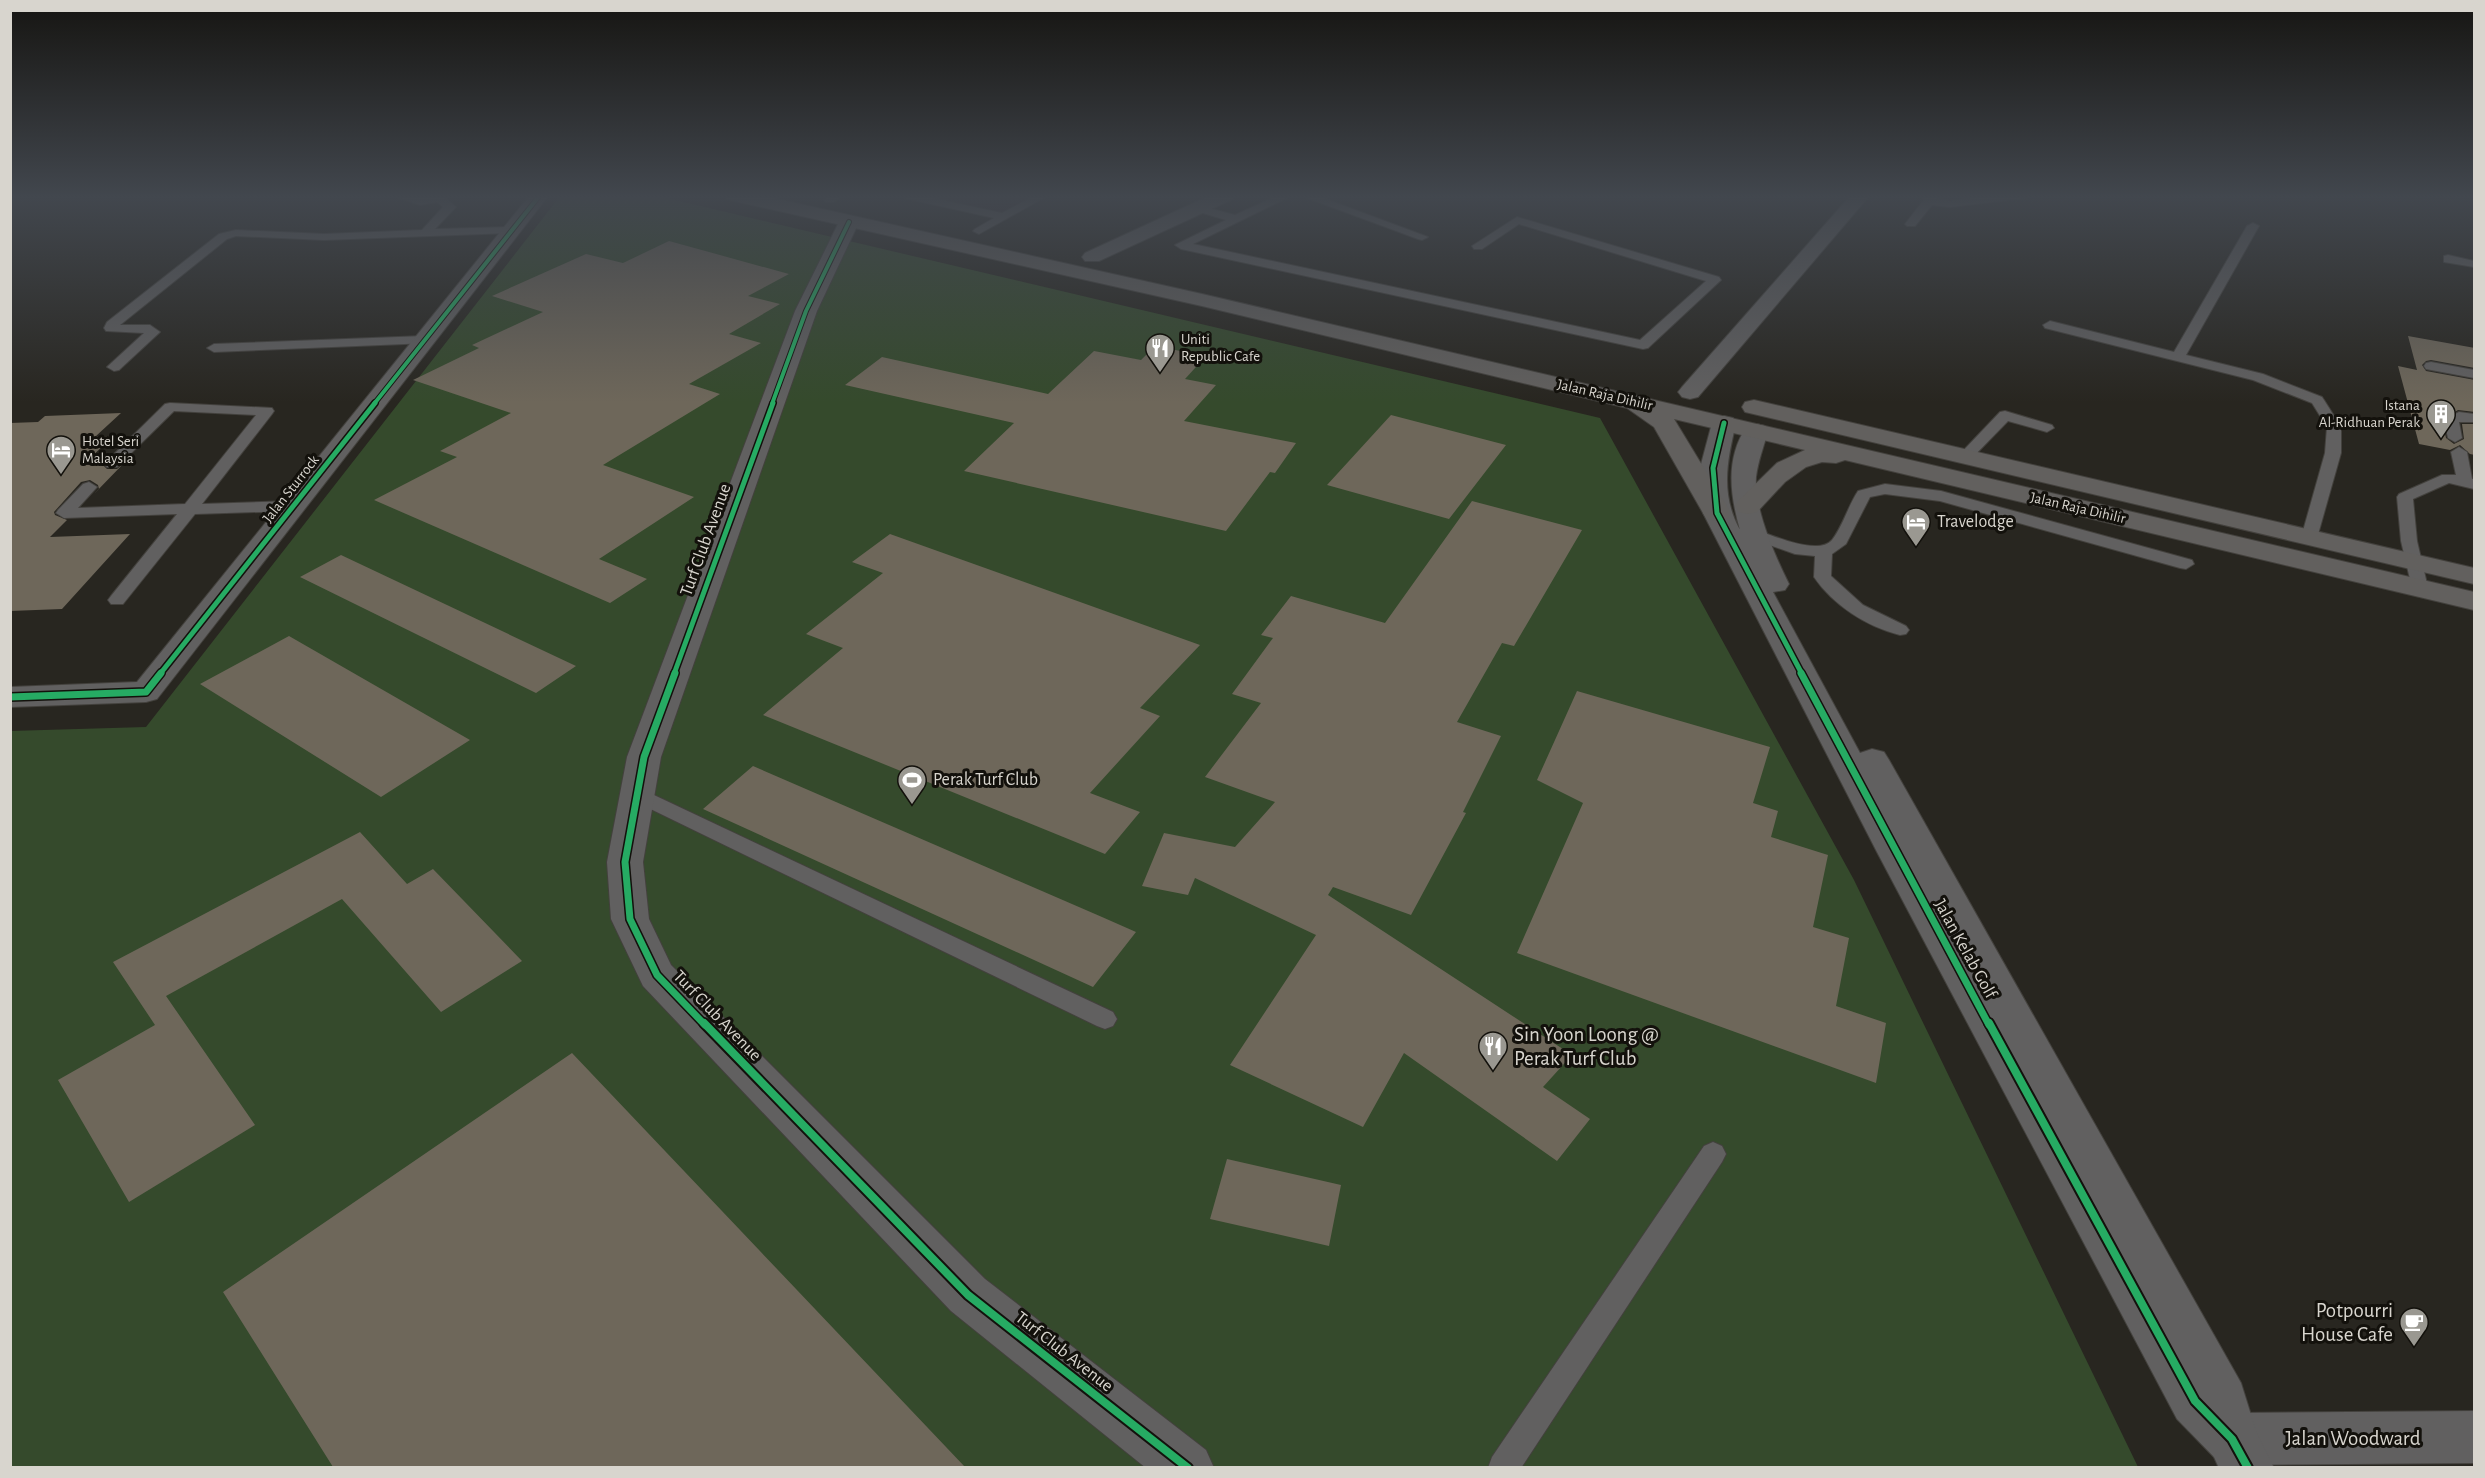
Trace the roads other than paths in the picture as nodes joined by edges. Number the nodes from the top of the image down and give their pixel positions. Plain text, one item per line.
1 (188, 264) edge
2 (484, 264) edge
3 (829, 264) edge
4 (1039, 264) edge
5 (1123, 264) edge
6 (1269, 264) edge
7 (1661, 264) edge
8 (1797, 264) edge
9 (2231, 264) edge
10 (1345, 314) dead end
11 (2050, 325) dead end
12 (424, 340) junction
13 (214, 348) dead end
14 (1530, 355) dead end
15 (2179, 357) junction
16 (2431, 366) dead end
17 (114, 367) dead end
18 (2475, 375) edge
19 (1679, 390) joint
20 (1630, 401) junction
21 (2475, 418) edge
22 (1742, 425) junction
23 (2047, 428) dead end
24 (1931, 448) junction
25 (1965, 457) junction
26 (1883, 461) junction
27 (112, 464) dead end
28 (2470, 483) edge
29 (89, 488) dead end
30 (292, 506) junction
31 (1749, 506) junction
32 (190, 508) junction
33 (1720, 519) junction
34 (2309, 538) junction
35 (1762, 552) junction
36 (1824, 552) junction
37 (2186, 564) dead end
38 (2416, 575) junction
39 (2475, 576) edge
40 (117, 600) dead end
41 (2475, 602) edge
42 (1900, 630) dead end
43 (10, 697) edge
44 (637, 794) junction
45 (1105, 1019) dead end
46 (1713, 1154) dead end
47 (2475, 1437) edge
48 (2240, 1453) edge
49 (1188, 1467) edge
50 (1503, 1467) edge

1 - 17 lane
2 - 12 street, Jalan Sturrock
3 - 44 street, Turf Club Avenue
4 - 20 main road, Jalan Raja Dihilir
5 - 10 main road, Jalan Raja Dihilir
6 - 7 lane
8 - 19 street
9 - 15 lane
11 - 15 lane
12 - 13 lane
12 - 30 street, Jalan Sturrock
14 - 22 main road
15 - 34 lane
16 - 18 lane
19 - 24 main road, Jalan Raja Dihilir
20 - 22 main road, Jalan Raja Dihilir
20 - 33 main road
21 - 28 lane
22 - 24 main road
22 - 26 main road, Jalan Raja Dihilir
22 - 31 street, Jalan Kelab Golf
22 - 33 street, Jalan Kelab Golf
23 - 25 lane
24 - 25 main road, Jalan Raja Dihilir
25 - 34 main road, Jalan Raja Dihilir
26 - 31 main road
26 - 38 main road, Jalan Raja Dihilir
27 - 32 lane
28 - 38 lane
29 - 32 lane
30 - 32 lane
30 - 43 street, Jalan Sturrock
31 - 35 street, Jalan Kelab Golf
32 - 40 lane
33 - 35 lane
33 - 48 street, Jalan Kelab Golf
34 - 38 main road, Jalan Raja Dihilir
35 - 36 lane
35 - 48 street, Jalan Kelab Golf
36 - 37 lane
36 - 42 lane
38 - 39 main road, Jalan Raja Dihilir
38 - 41 main road, Jalan Raja Dihilir
44 - 45 lane
44 - 49 street, Turf Club Avenue
46 - 50 lane
47 - 48 street, Jalan Woodward

